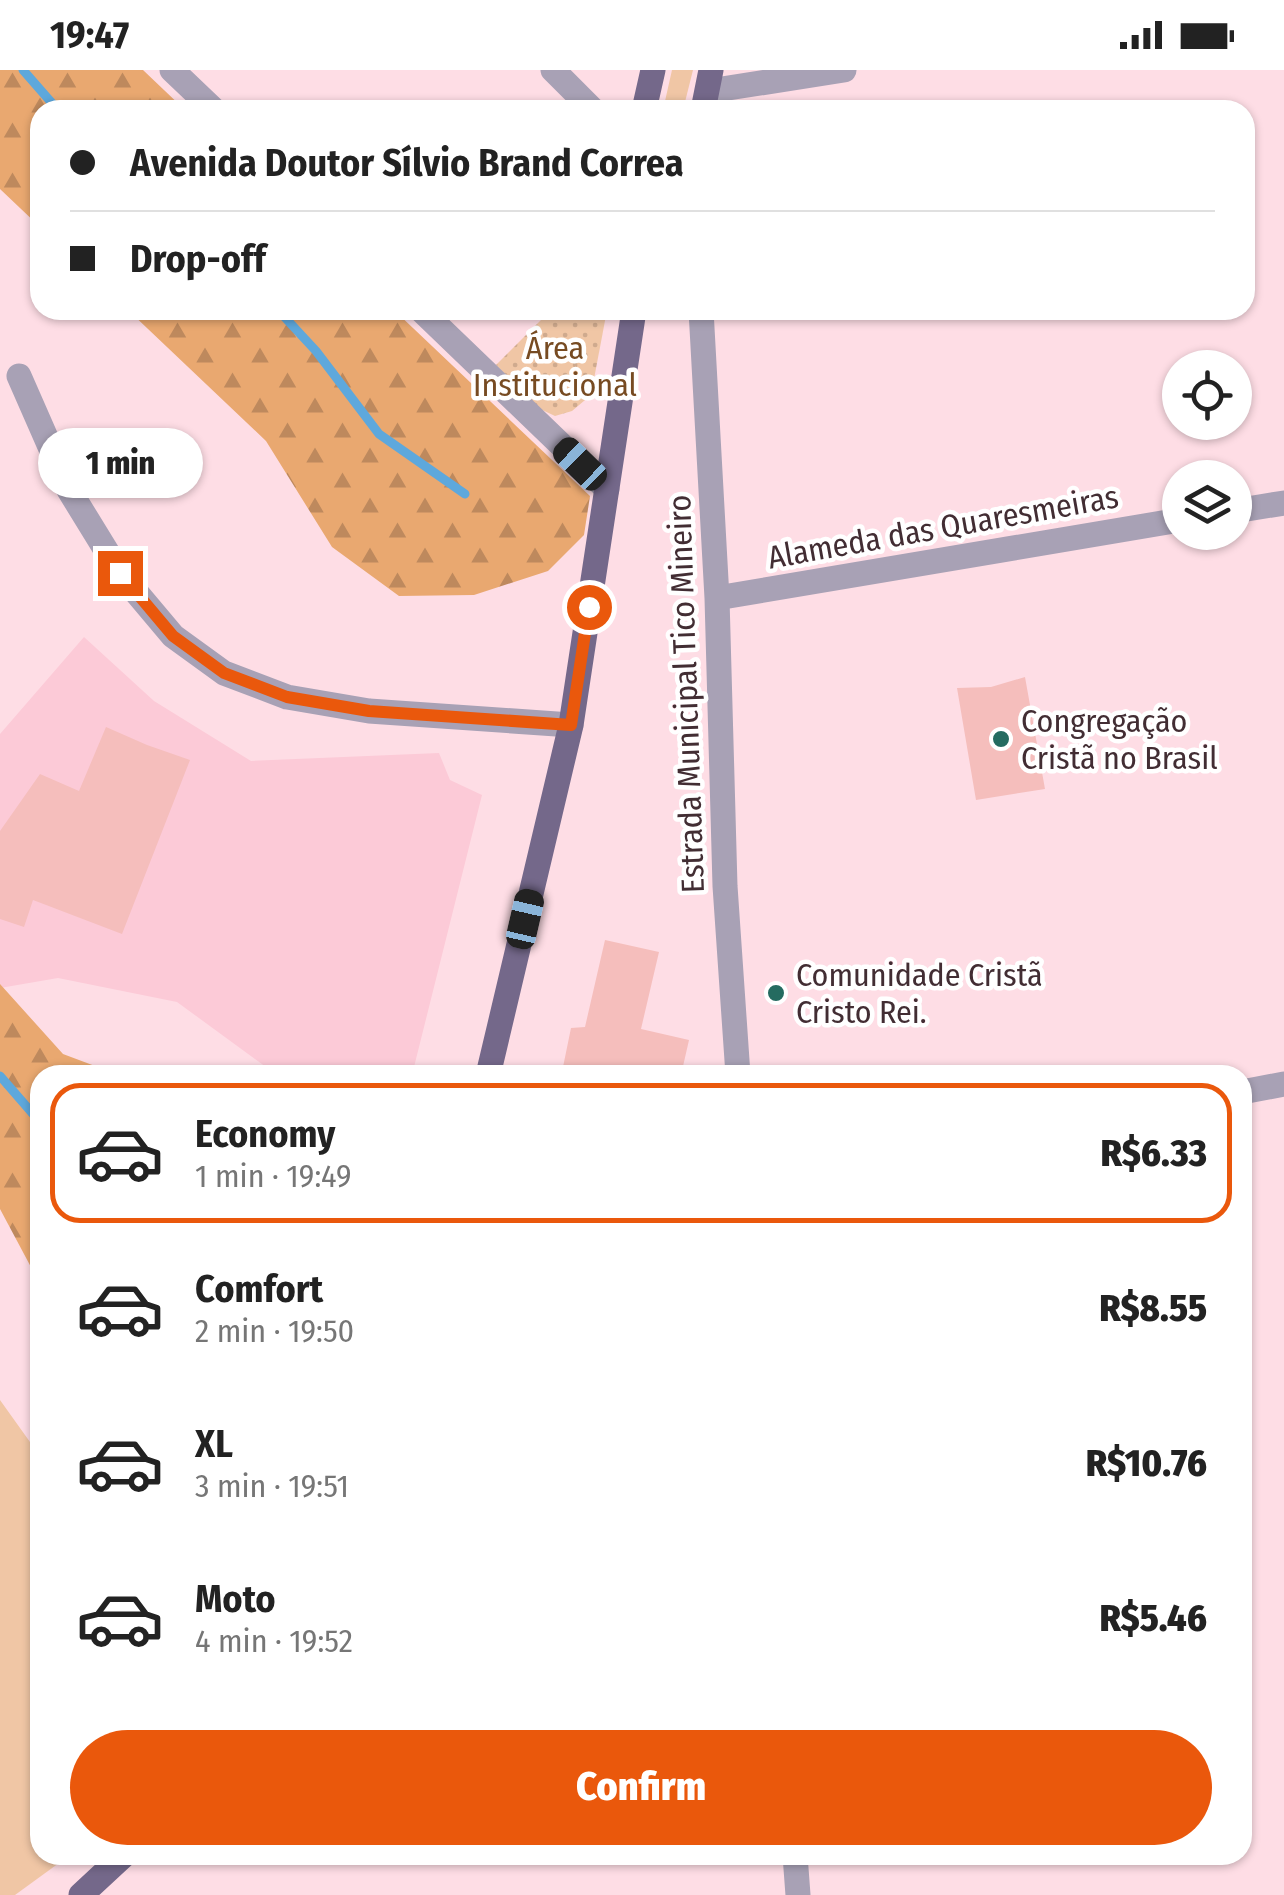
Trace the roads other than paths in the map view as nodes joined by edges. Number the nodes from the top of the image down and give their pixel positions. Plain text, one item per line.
1 (172, 70) edge
2 (554, 70) edge
3 (653, 70) edge
4 (844, 70) edge
5 (708, 90) edge
6 (204, 100) edge
7 (584, 100) edge
8 (646, 100) edge
9 (431, 320) edge
10 (632, 320) edge
11 (701, 320) edge
12 (19, 376) dead end
13 (607, 489) junction
14 (1284, 503) edge
15 (1252, 508) edge
16 (1162, 523) edge
17 (717, 598) junction
18 (571, 725) junction
19 (490, 1065) edge
20 (737, 1065) edge
21 (1284, 1084) edge
22 (1252, 1090) edge
23 (113, 1865) edge
24 (796, 1865) edge
25 (81, 1895) edge
26 (798, 1895) edge

1 - 6 street
2 - 7 street
3 - 8 main road
4 - 5 street
9 - 13 street
10 - 13 main road
11 - 17 street, Estrada Municipal Tico Mineiro
12 - 18 street
13 - 18 main road
14 - 15 street
16 - 17 street, Alameda das Quaresmeiras
17 - 20 street, Estrada Municipal Tico Mineiro
18 - 19 main road
21 - 22 street
23 - 25 main road
24 - 26 street

